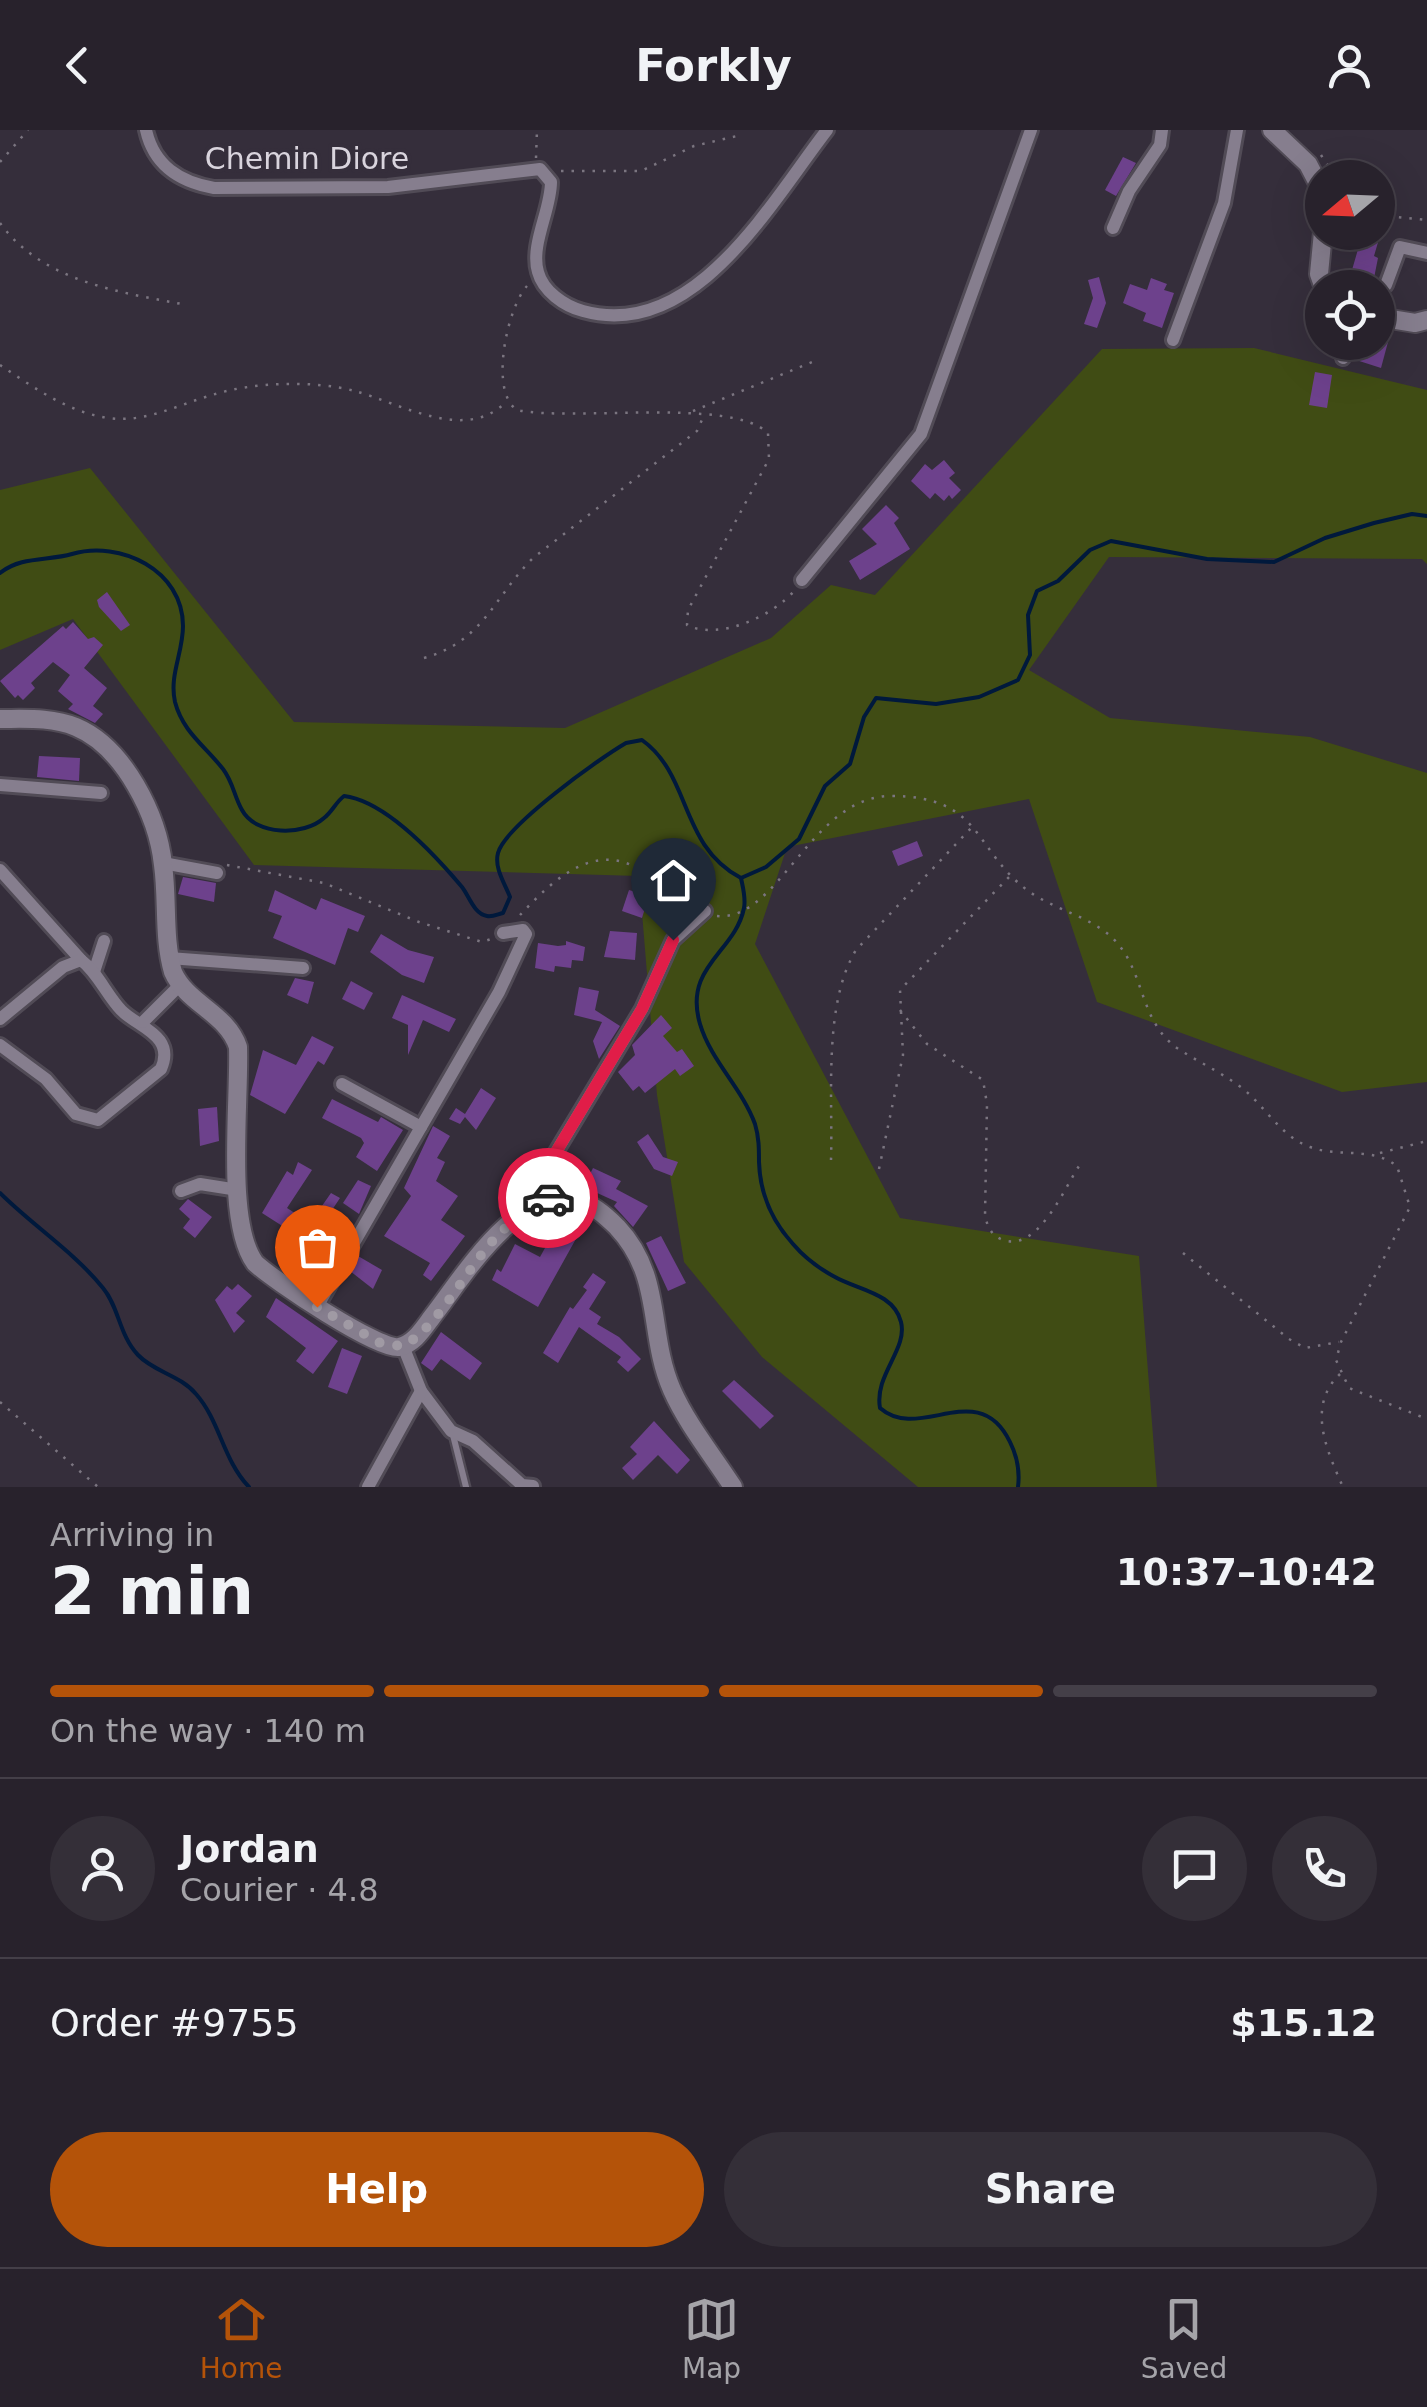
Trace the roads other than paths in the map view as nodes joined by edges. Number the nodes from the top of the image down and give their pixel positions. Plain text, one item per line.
1 (146, 130) edge
2 (826, 130) edge
3 (1032, 130) edge
4 (1162, 130) edge
5 (1237, 130) edge
6 (1272, 130) edge
7 (1305, 161) edge
8 (1113, 228) dead end
9 (1427, 253) edge
10 (1391, 270) edge
11 (1395, 320) edge
12 (1427, 320) edge
13 (1173, 340) dead end
14 (802, 580) road end
15 (0, 720) edge
16 (0, 786) edge
17 (101, 793) dead end
18 (163, 862) junction
19 (219, 869) road end
20 (0, 870) edge
21 (705, 912) road end
22 (503, 933) road end
23 (104, 941) dead end
24 (170, 958) junction
25 (81, 960) junction
26 (303, 968) dead end
27 (94, 972) junction
28 (180, 985) junction
29 (0, 1019) edge
30 (143, 1022) junction
31 (0, 1045) edge
32 (164, 1053) junction
33 (180, 1064) dead end
34 (342, 1084) dead end
35 (421, 1126) junction
36 (238, 1190) junction
37 (181, 1191) dead end
38 (548, 1201) junction
39 (317, 1307) junction
40 (403, 1346) junction
41 (421, 1391) junction
42 (451, 1431) junction
43 (534, 1486) edge
44 (368, 1487) edge
45 (466, 1487) edge
46 (734, 1487) edge

1 - 2 street, Chemin Diore
3 - 14 street
4 - 8 street
5 - 13 street
6 - 7 street
9 - 10 street
11 - 12 street
15 - 18 street
16 - 17 street
18 - 19 street
18 - 24 street
20 - 25 street
21 - 38 street
22 - 35 street
23 - 27 street
24 - 26 street
24 - 28 street
25 - 27 street
25 - 29 street
27 - 30 street
28 - 30 street
28 - 36 street
30 - 32 street
31 - 32 street
32 - 33 street
34 - 35 street
35 - 39 street
36 - 37 street
36 - 39 street
38 - 40 street
38 - 46 street
39 - 40 street
40 - 41 street
41 - 42 street
41 - 44 street
42 - 43 street
42 - 45 lane

